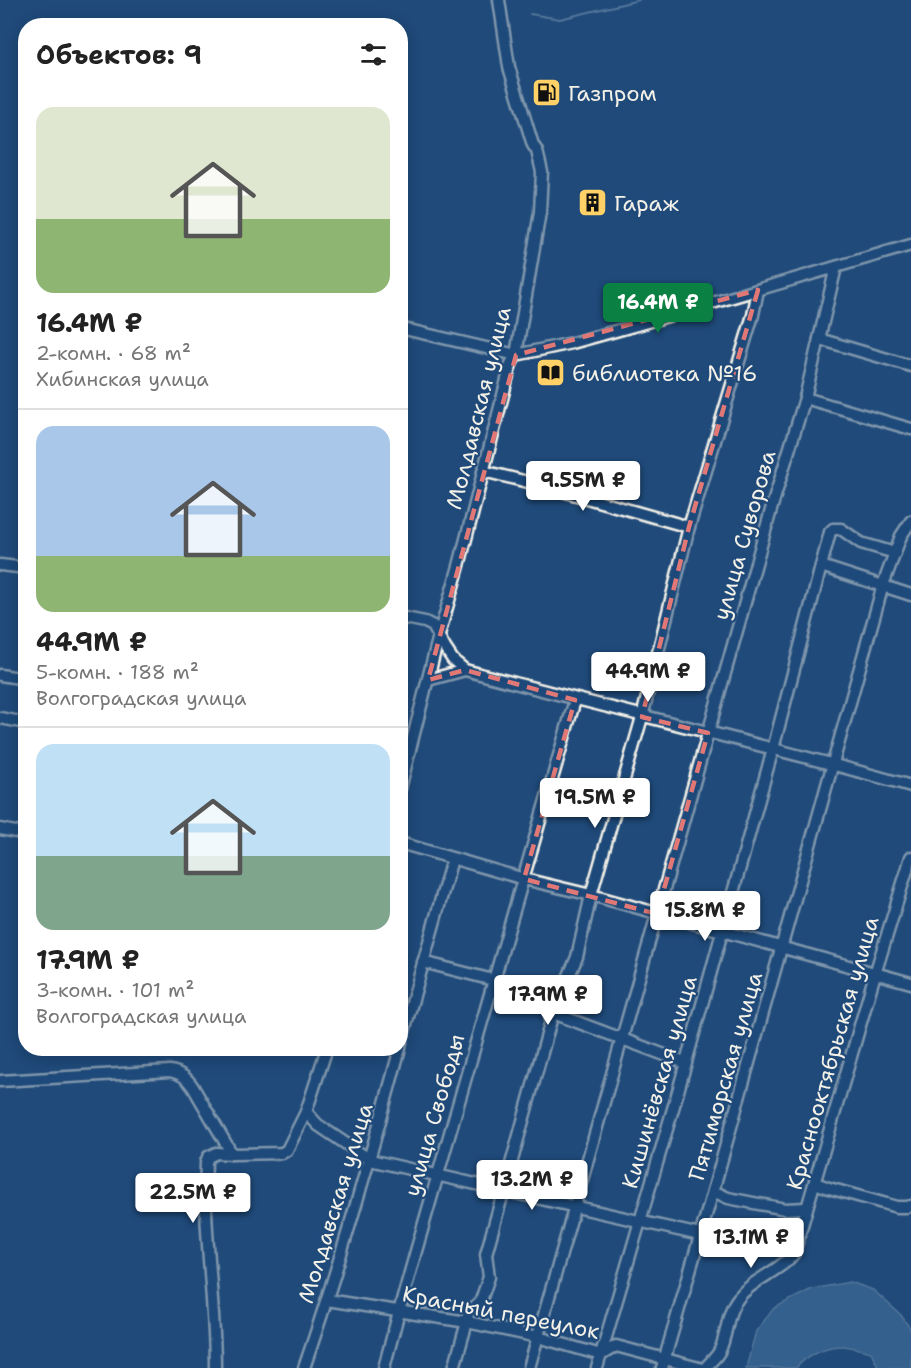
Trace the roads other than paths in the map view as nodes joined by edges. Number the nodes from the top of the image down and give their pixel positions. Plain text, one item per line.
1 (499, 0) edge
2 (911, 245) edge
3 (836, 267) junction
4 (758, 290) junction
5 (408, 330) edge
6 (819, 339) junction
7 (516, 355) junction
8 (911, 366) edge
9 (805, 398) junction
10 (911, 429) edge
11 (483, 471) junction
12 (689, 527) junction
13 (910, 527) edge
14 (895, 554) junction
15 (0, 565) edge
16 (821, 566) junction
17 (18, 567) edge
18 (883, 585) junction
19 (911, 595) edge
20 (408, 619) edge
21 (439, 635) junction
22 (465, 670) junction
23 (0, 675) edge
24 (18, 678) edge
25 (428, 680) junction
26 (575, 700) junction
27 (642, 717) junction
28 (0, 718) edge
29 (18, 721) edge
30 (708, 733) junction
31 (773, 749) junction
32 (408, 758) edge
33 (832, 764) junction
34 (911, 786) edge
35 (0, 829) edge
36 (18, 832) edge
37 (408, 845) edge
38 (911, 857) edge
39 (452, 859) junction
40 (524, 879) junction
41 (591, 895) junction
42 (657, 914) junction
43 (722, 932) junction
44 (781, 948) junction
45 (423, 962) junction
46 (875, 974) junction
47 (493, 980) junction
48 (911, 983) edge
49 (553, 1013) junction
50 (408, 1017) edge
51 (622, 1038) junction
52 (324, 1056) edge
53 (398, 1056) edge
54 (686, 1063) junction
55 (0, 1082) edge
56 (306, 1112) junction
57 (232, 1154) junction
58 (370, 1160) junction
59 (438, 1174) junction
60 (815, 1183) junction
61 (505, 1190) junction
62 (713, 1191) junction
63 (574, 1206) junction
64 (911, 1206) edge
65 (806, 1208) junction
66 (640, 1222) junction
67 (700, 1235) junction
68 (327, 1300) junction
69 (398, 1312) junction
70 (467, 1322) junction
71 (538, 1336) junction
72 (601, 1355) junction
73 (663, 1364) edge
74 (215, 1368) edge
75 (304, 1368) edge
76 (384, 1368) edge
77 (454, 1368) edge
78 (529, 1368) edge
79 (597, 1368) edge
80 (699, 1368) edge
81 (705, 1368) edge

1 - 7 street, Молдавская улица
2 - 3 street
3 - 4 street
3 - 6 street, улица Суворова
4 - 7 street
4 - 12 street
5 - 7 street
6 - 8 street
6 - 9 street, улица Суворова
7 - 11 street, Молдавская улица
9 - 10 street
9 - 30 street, улица Суворова
11 - 12 street
11 - 21 street, Молдавская улица
12 - 27 street
13 - 14 street, Пятиморская улица
14 - 16 street, Кишинёвская улица
14 - 18 street, Пятиморская улица
15 - 17 street
16 - 18 street
16 - 31 street, Кишинёвская улица
18 - 19 street
18 - 33 street, Пятиморская улица
20 - 21 street
21 - 22 street
21 - 25 street, Молдавская улица
22 - 25 street
22 - 26 street
23 - 24 street
25 - 32 street, Молдавская улица
26 - 27 street
26 - 40 street, улица Свободы
27 - 30 street
27 - 41 street
28 - 29 street
30 - 31 street
30 - 42 street, улица Суворова
31 - 33 street
31 - 43 street, Кишинёвская улица
33 - 34 street
33 - 44 street, Пятиморская улица
35 - 36 street
37 - 39 street
38 - 46 street, Краснооктябрьская улица
39 - 40 street
39 - 45 street, Молдавская улица
40 - 41 street
40 - 47 street, улица Свободы
41 - 42 street
41 - 49 street
42 - 43 street
42 - 51 street, улица Суворова
43 - 44 street
43 - 54 street, Кишинёвская улица
44 - 46 street
44 - 62 street, Пятиморская улица
45 - 47 street
45 - 50 street, Молдавская улица
46 - 48 street
46 - 60 street, Краснооктябрьская улица
47 - 49 street
47 - 59 street, улица Свободы
49 - 51 street
49 - 61 street
51 - 54 street
51 - 63 street, улица Суворова
52 - 56 street
53 - 58 street, Молдавская улица
54 - 66 street, Кишинёвская улица
55 - 57 street
56 - 57 street
56 - 58 street
57 - 74 street
58 - 59 street
58 - 68 street, Молдавская улица
59 - 61 street
59 - 69 street, улица Свободы
60 - 64 street
60 - 65 street, Краснооктябрьская улица
61 - 63 street
61 - 70 street
62 - 65 street
62 - 67 street, Пятиморская улица
63 - 66 street
63 - 71 street, улица Суворова
65 - 81 street, Краснооктябрьская улица
66 - 67 street
66 - 72 street, Кишинёвская улица
67 - 73 street, Пятиморская улица
68 - 69 street, Красный переулок
68 - 75 street, Молдавская улица
69 - 70 street, Красный переулок
69 - 76 street, улица Свободы
70 - 71 street, Красный переулок
70 - 77 street
71 - 72 street, Красный переулок
71 - 78 street, улица Суворова
72 - 73 street, Красный переулок
72 - 79 street, Кишинёвская улица
73 - 80 street, Красный переулок

